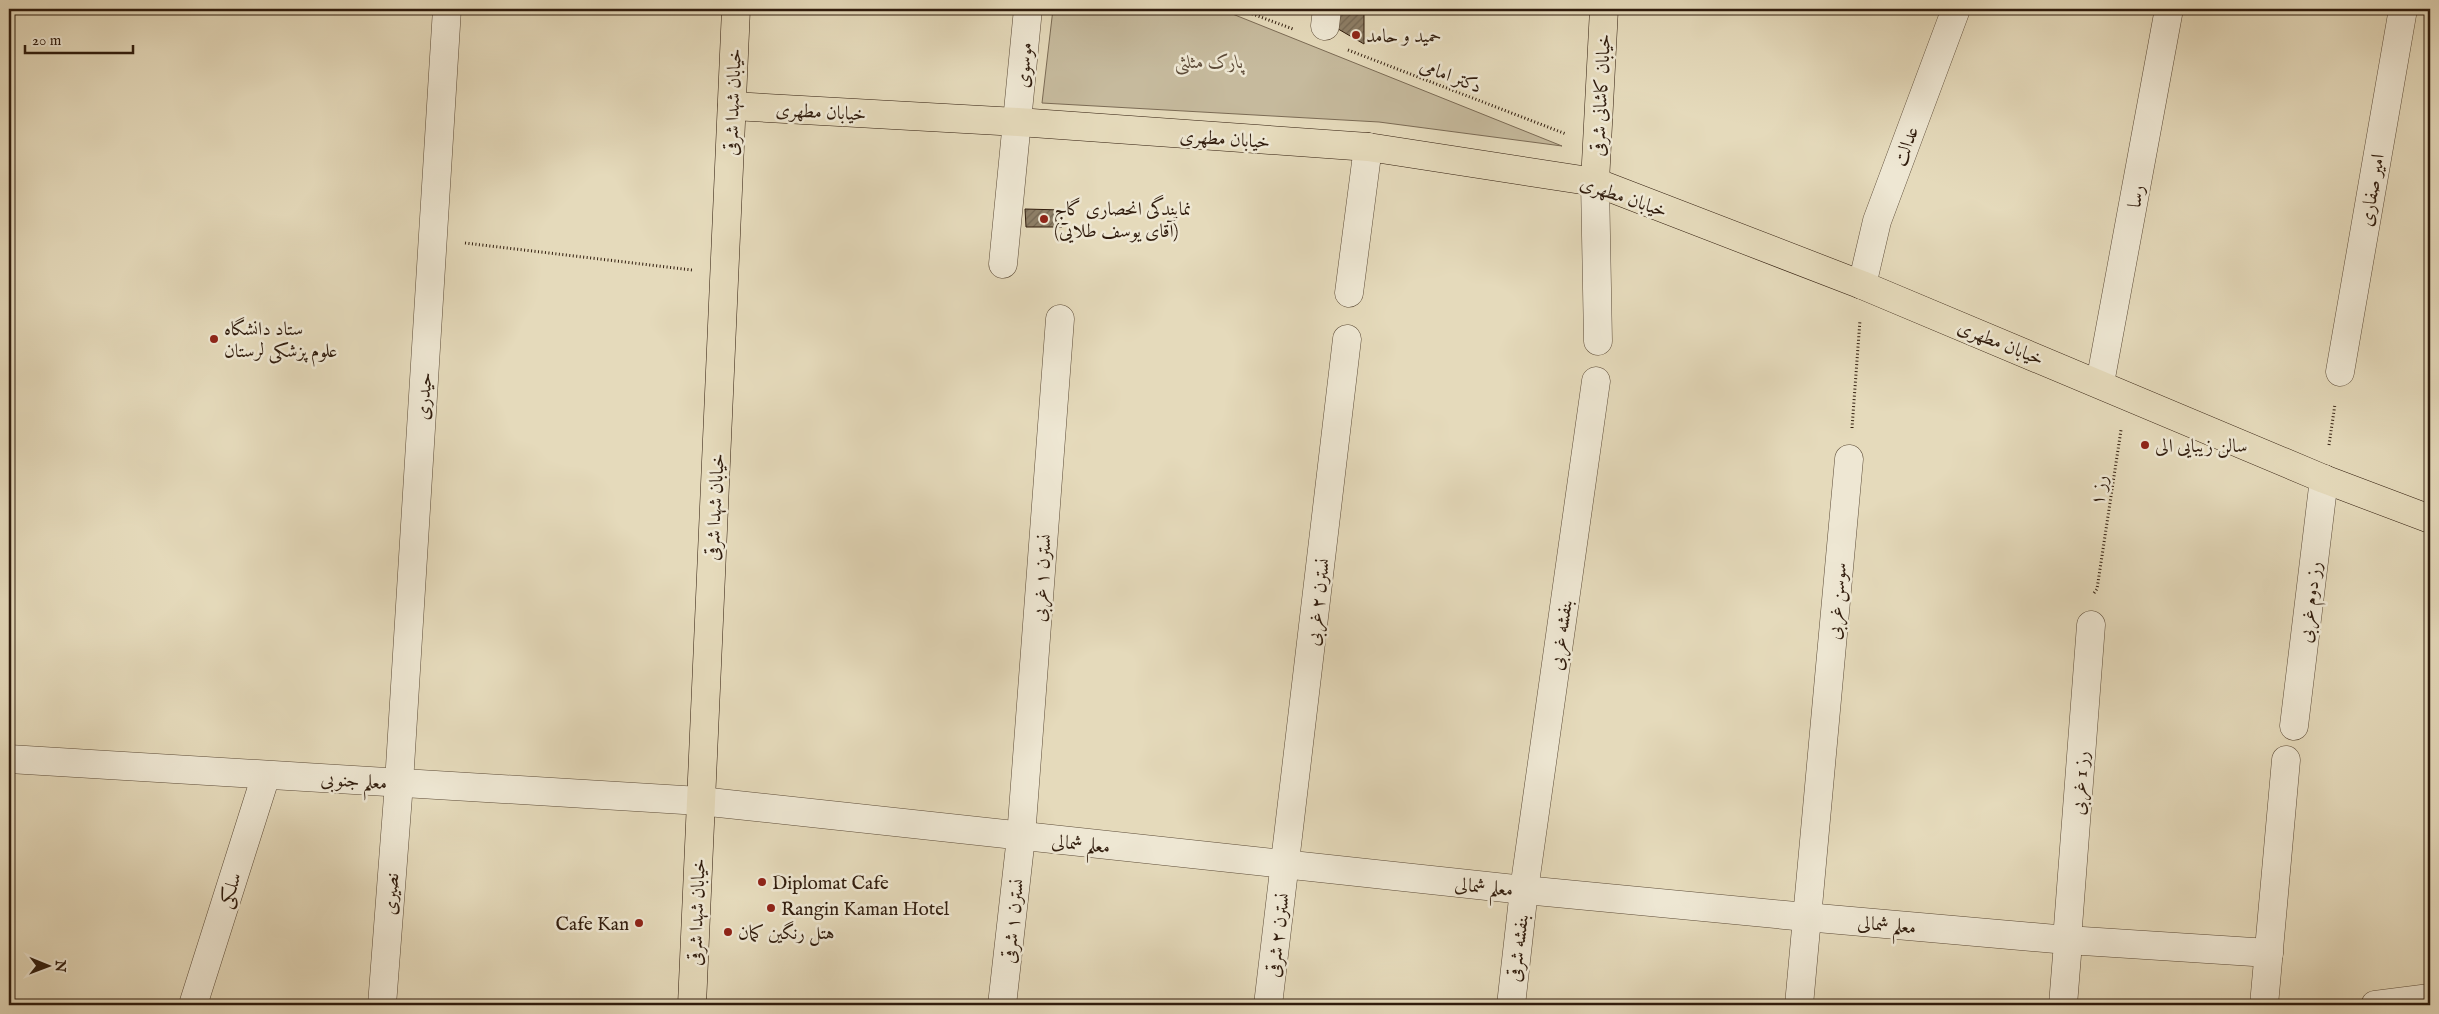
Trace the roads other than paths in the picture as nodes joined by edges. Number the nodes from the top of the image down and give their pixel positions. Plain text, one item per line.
1 (446, 9) edge
2 (736, 9) edge
3 (1028, 9) edge
4 (1604, 9) edge
5 (1956, 9) edge
6 (2170, 9) edge
7 (2403, 9) edge
8 (732, 106) junction
9 (1018, 122) junction
10 (1368, 147) junction
11 (1595, 182) junction
12 (1003, 264) dead end
13 (1862, 285) junction
14 (1349, 293) dead end
15 (1060, 319) dead end
16 (1347, 339) dead end
17 (1598, 341) dead end
18 (2340, 372) road end
19 (1596, 381) dead end
20 (2100, 383) junction
21 (1849, 459) road end
22 (2324, 479) junction
23 (2430, 519) edge
24 (2091, 625) dead end
25 (2294, 726) dead end
26 (9, 759) edge
27 (2286, 760) dead end
28 (266, 775) junction
29 (399, 783) junction
30 (700, 801) junction
31 (1021, 836) junction
32 (1286, 865) junction
33 (1524, 890) junction
34 (1806, 917) junction
35 (2067, 948) junction
36 (2269, 954) junction
37 (2430, 998) edge
38 (193, 1005) edge
39 (382, 1005) edge
40 (692, 1005) edge
41 (1002, 1005) edge
42 (1268, 1005) edge
43 (1510, 1005) edge
44 (1799, 1005) edge
45 (2063, 1005) edge
46 (2264, 1005) edge
47 (2375, 1005) edge

1 - 29 street, حیدری
2 - 8 main road, خیابان شهدا شرقی
3 - 9 street, موسوی
4 - 11 main road, خیابان کاشانی شرقی
5 - 13 street, عدالت
6 - 20 street, رسا
7 - 18 street, امیر صفاری
8 - 9 main road, خیابان مطهری
8 - 30 main road, خیابان شهدا شرقی
9 - 10 main road, خیابان مطهری
9 - 12 street, موسوی
10 - 11 main road, خیابان مطهری
10 - 14 street
11 - 13 main road, خیابان مطهری
11 - 17 street
13 - 20 main road, خیابان مطهری
15 - 31 street, نسترن ۱ غربی
16 - 32 street, نسترن ۲ غربی
19 - 33 street, بنفشه غربی
20 - 22 main road, خیابان مطهری
21 - 34 street, سوسن غربی
22 - 23 main road, خیابان مطهری
22 - 25 street, رز دوم غربی
24 - 35 street, رز 1 غربی
26 - 28 street, معلم جنوبی
27 - 36 street
28 - 29 street, معلم جنوبی
28 - 38 street, سلکی
29 - 30 street, معلم جنوبی
29 - 39 street, نصیری
30 - 31 street, معلم شمالی
30 - 40 main road, خیابان شهدا شرقی
31 - 32 street, معلم شمالی
31 - 41 street, نسترن ۱ شرقی
32 - 33 street, معلم شمالی
32 - 42 street, نسترن ۲ شرقی
33 - 34 street, معلم شمالی
33 - 43 street, بنفشه شرقی
34 - 35 street, معلم شمالی
34 - 44 street, سوسن غربی
35 - 36 street, معلم شمالی
35 - 45 street, رز 1 غربی
36 - 46 street
37 - 47 street

